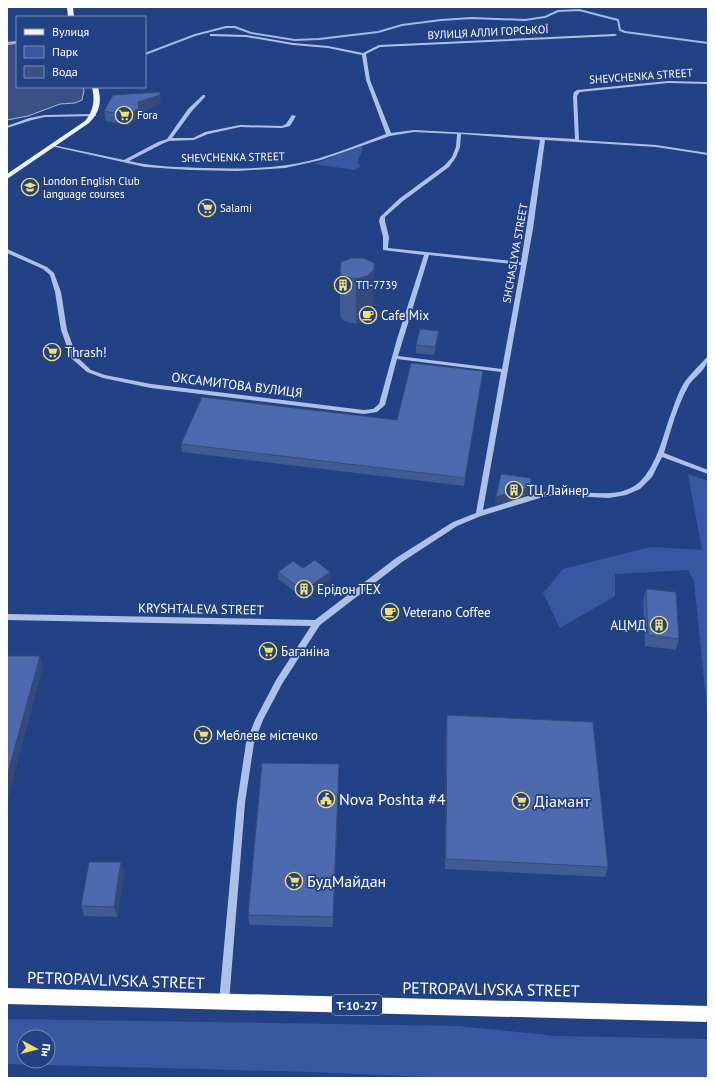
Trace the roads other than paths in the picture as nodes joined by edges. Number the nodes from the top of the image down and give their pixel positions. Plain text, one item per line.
1 (211, 35) dead end
2 (615, 35) dead end
3 (364, 54) junction
4 (708, 83) edge
5 (95, 88) edge
6 (203, 96) dead end
7 (94, 116) junction
8 (294, 116) dead end
9 (7, 127) edge
10 (459, 133) junction
11 (389, 135) junction
12 (543, 138) junction
13 (169, 140) junction
14 (578, 140) junction
15 (53, 146) junction
16 (708, 154) edge
17 (124, 162) junction
18 (7, 177) edge
19 (7, 251) edge
20 (426, 254) junction
21 (524, 264) junction
22 (395, 357) junction
23 (708, 359) edge
24 (504, 372) junction
25 (660, 454) junction
26 (708, 472) edge
27 (479, 514) junction
28 (7, 617) edge
29 (317, 623) junction
30 (7, 996) edge
31 (224, 1002) junction
32 (708, 1014) edge

1 - 3 street
2 - 3 street, ВУЛИЦЯ АЛЛИ ГОРСЬКОЇ
3 - 11 street
4 - 14 street, SHEVCHENKA STREET
5 - 7 main road
6 - 13 street
7 - 9 street
7 - 15 main road
8 - 13 street
10 - 11 street, SHEVCHENKA STREET
10 - 12 street, SHEVCHENKA STREET
10 - 20 street
11 - 17 street, SHEVCHENKA STREET
12 - 14 street, SHEVCHENKA STREET
12 - 21 street, SHCHASLYVA STREET
13 - 17 street
14 - 16 street, SHEVCHENKA STREET
15 - 17 street, SHEVCHENKA STREET
15 - 18 main road
19 - 22 street, ОКСАМИТОВА ВУЛИЦЯ
20 - 21 street
20 - 22 street, ОКСАМИТОВА ВУЛИЦЯ
21 - 24 street, SHCHASLYVA STREET
22 - 24 street
23 - 25 street
24 - 27 street, SHCHASLYVA STREET
25 - 26 street
25 - 27 street
27 - 29 street
28 - 29 street, KRYSHTALEVA STREET
29 - 31 street
30 - 31 highway, PETROPAVLIVSKA STREET / Т-10-27
31 - 32 highway, PETROPAVLIVSKA STREET / Т-10-27

